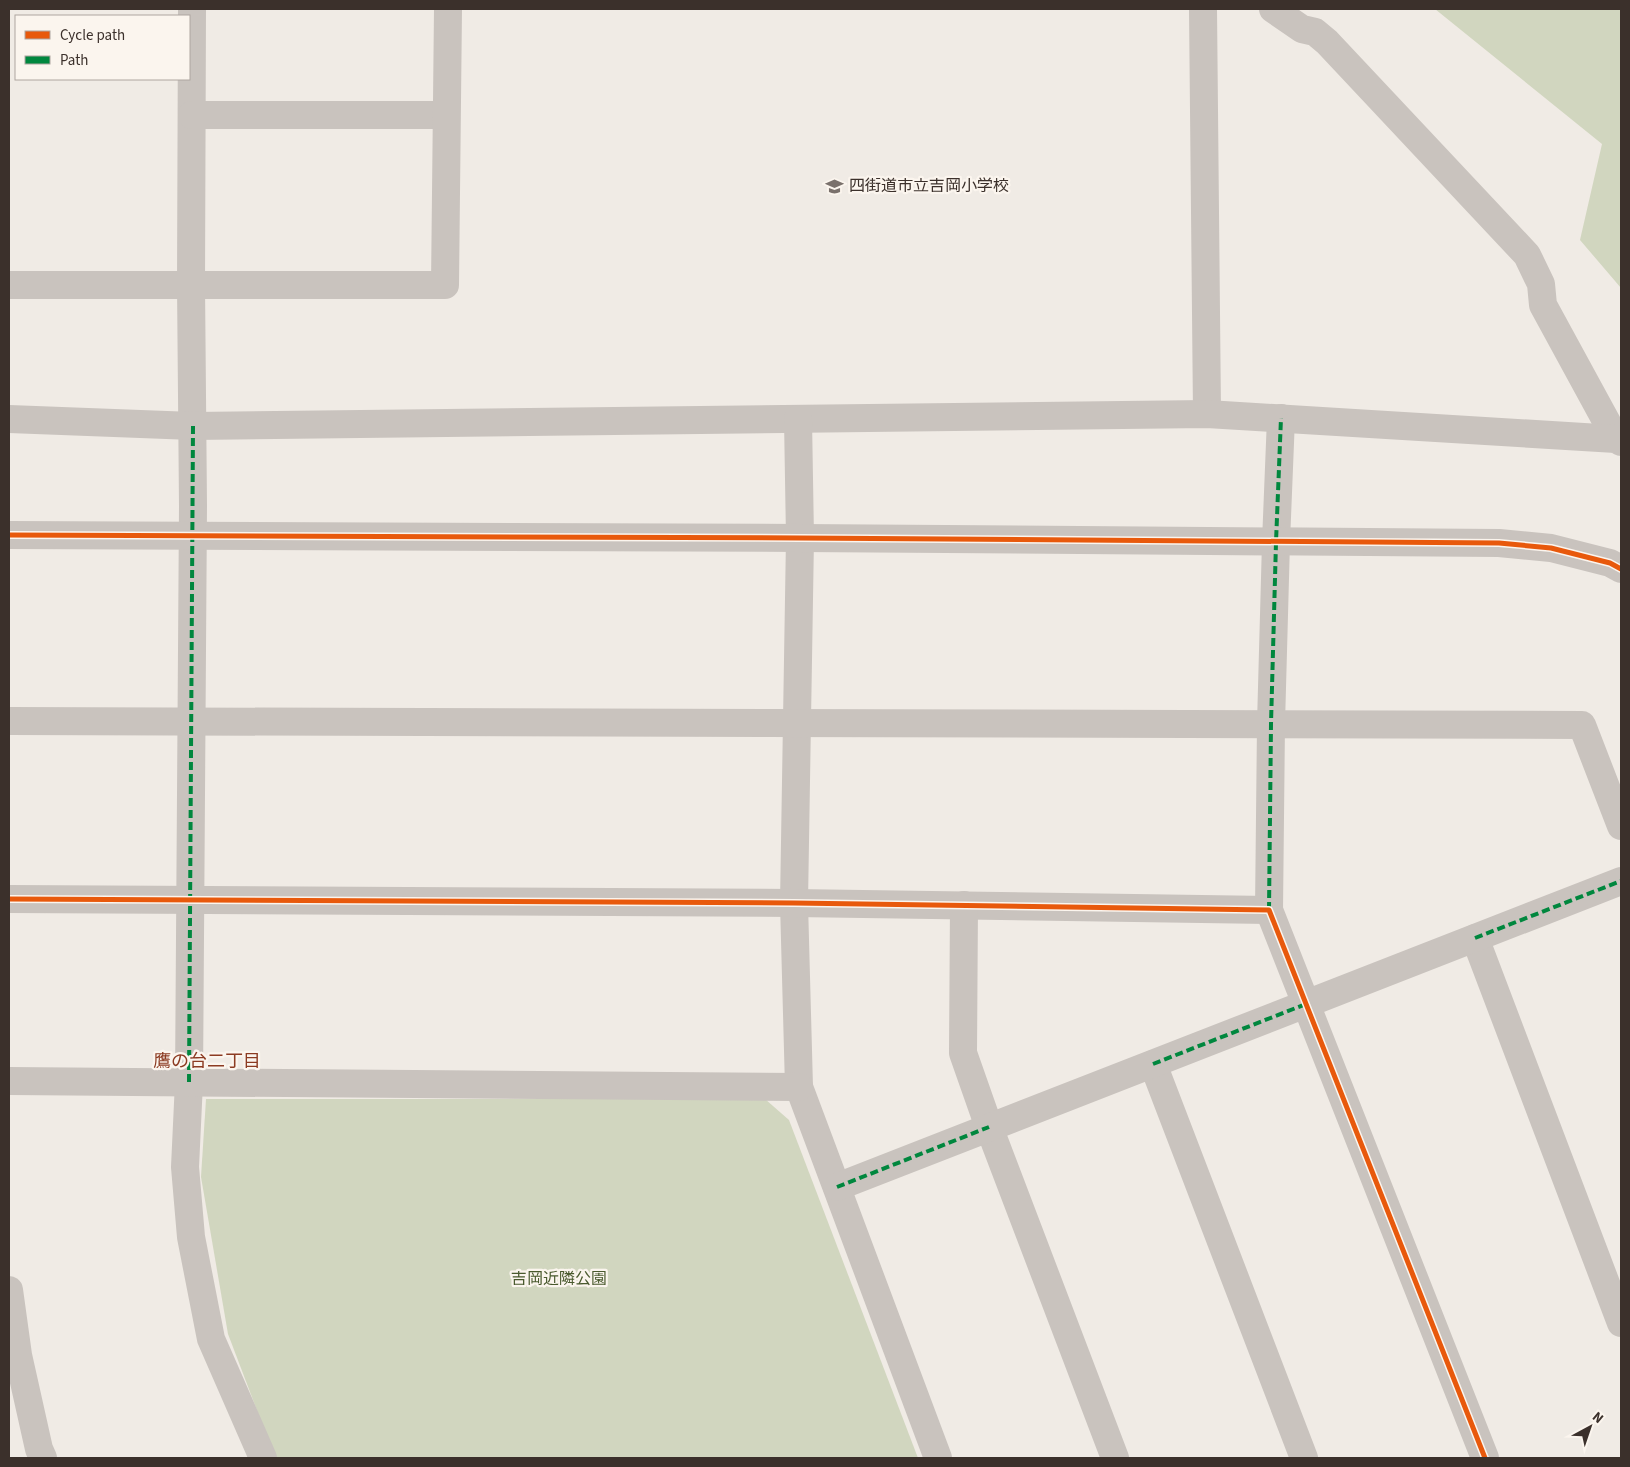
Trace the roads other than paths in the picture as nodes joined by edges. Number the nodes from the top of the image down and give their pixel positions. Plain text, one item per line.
1 (192, 9) edge
2 (448, 9) edge
3 (1203, 9) edge
4 (1273, 9) edge
5 (192, 115) junction
6 (446, 115) junction
7 (9, 285) edge
8 (191, 285) junction
9 (1207, 414) junction
10 (1281, 418) junction
11 (9, 419) edge
12 (798, 419) junction
13 (193, 426) junction
14 (1618, 440) edge
15 (9, 535) edge
16 (193, 536) junction
17 (800, 538) junction
18 (1276, 542) junction
19 (1621, 569) edge
20 (9, 721) edge
21 (191, 721) junction
22 (797, 723) junction
23 (1271, 724) junction
24 (1621, 826) edge
25 (1621, 881) edge
26 (9, 899) edge
27 (190, 900) junction
28 (794, 903) junction
29 (964, 905) junction
30 (1269, 910) junction
31 (1475, 938) junction
32 (1306, 1004) junction
33 (1153, 1064) junction
34 (9, 1080) edge
35 (189, 1082) junction
36 (799, 1087) junction
37 (989, 1127) junction
38 (837, 1187) junction
39 (9, 1290) edge
40 (1621, 1322) edge
41 (43, 1458) edge
42 (263, 1458) edge
43 (938, 1458) edge
44 (1115, 1458) edge
45 (1304, 1458) edge
46 (1485, 1458) edge

1 - 5 street
2 - 6 street
3 - 9 street
4 - 14 street
5 - 6 street
5 - 8 street
6 - 8 street
7 - 8 street
8 - 13 street
9 - 10 street
9 - 12 street
10 - 14 street
10 - 18 street
11 - 13 street
12 - 13 street
12 - 17 street
13 - 16 street
15 - 16 street
16 - 17 street
16 - 21 street
17 - 18 street
17 - 22 street
18 - 19 street
18 - 23 street
20 - 21 street
21 - 22 street
21 - 27 street
22 - 23 street
22 - 28 street
23 - 24 street
23 - 30 street
25 - 31 street
26 - 27 street
27 - 28 street
27 - 35 street
28 - 29 street
28 - 36 street
29 - 30 street
29 - 37 street
30 - 32 street
31 - 32 street
31 - 40 street
32 - 33 street
32 - 46 street
33 - 37 street
33 - 45 street
34 - 35 street
35 - 36 street
35 - 42 street
36 - 38 street
37 - 38 street
37 - 44 street
38 - 43 street
39 - 41 street

